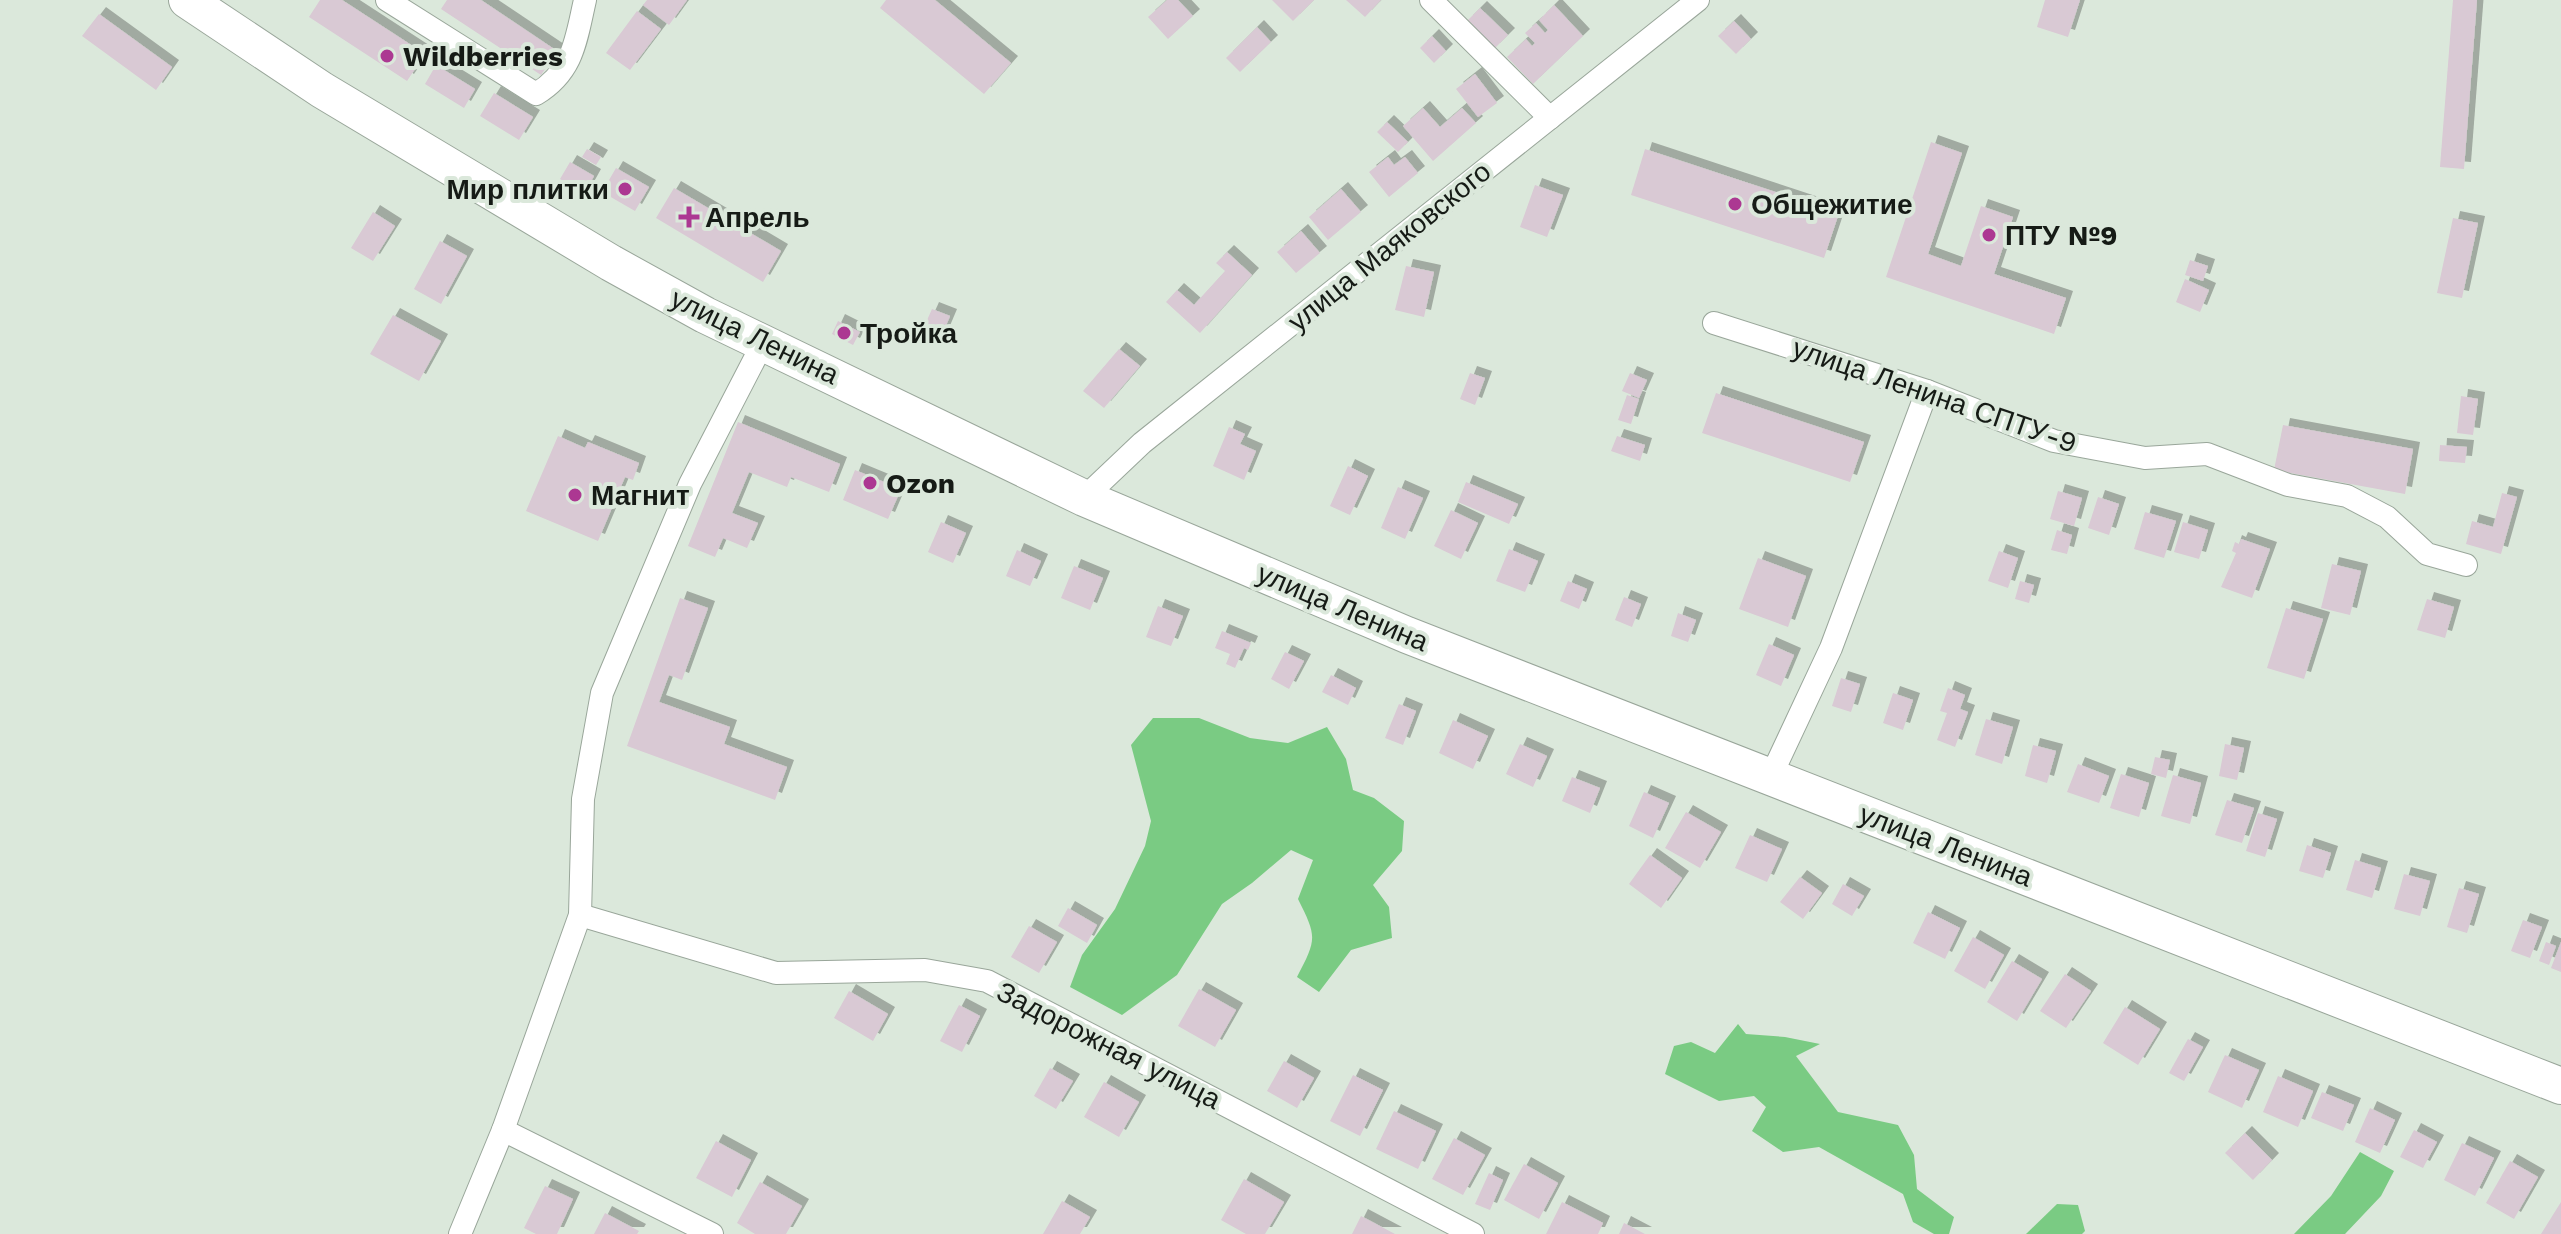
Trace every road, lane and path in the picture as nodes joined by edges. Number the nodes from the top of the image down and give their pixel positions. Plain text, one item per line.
1 (187, 0) edge
2 (387, 0) edge
3 (585, 0) edge
4 (1431, 0) edge
5 (1698, 0) edge
6 (1550, 118) junction
7 (1714, 323) dead end
8 (764, 341) junction
9 (1927, 391) junction
10 (1084, 498) junction
11 (2466, 565) dead end
12 (1771, 776) junction
13 (580, 915) junction
14 (2561, 1086) edge
15 (503, 1130) junction
16 (460, 1234) edge
17 (712, 1234) edge
18 (1473, 1234) edge

1 - 8 main road, улица Ленина
2 - 3 street
4 - 6 street
5 - 6 street, улица Маяковского
6 - 10 street, улица Маяковского
7 - 9 street, улица Ленина СПТУ-9
8 - 10 main road, улица Ленина
8 - 13 street
9 - 11 street, улица Ленина СПТУ-9
9 - 12 street
10 - 12 main road, улица Ленина
12 - 14 main road, улица Ленина
13 - 15 street
13 - 18 street, Задорожная улица
15 - 16 street
15 - 17 street

